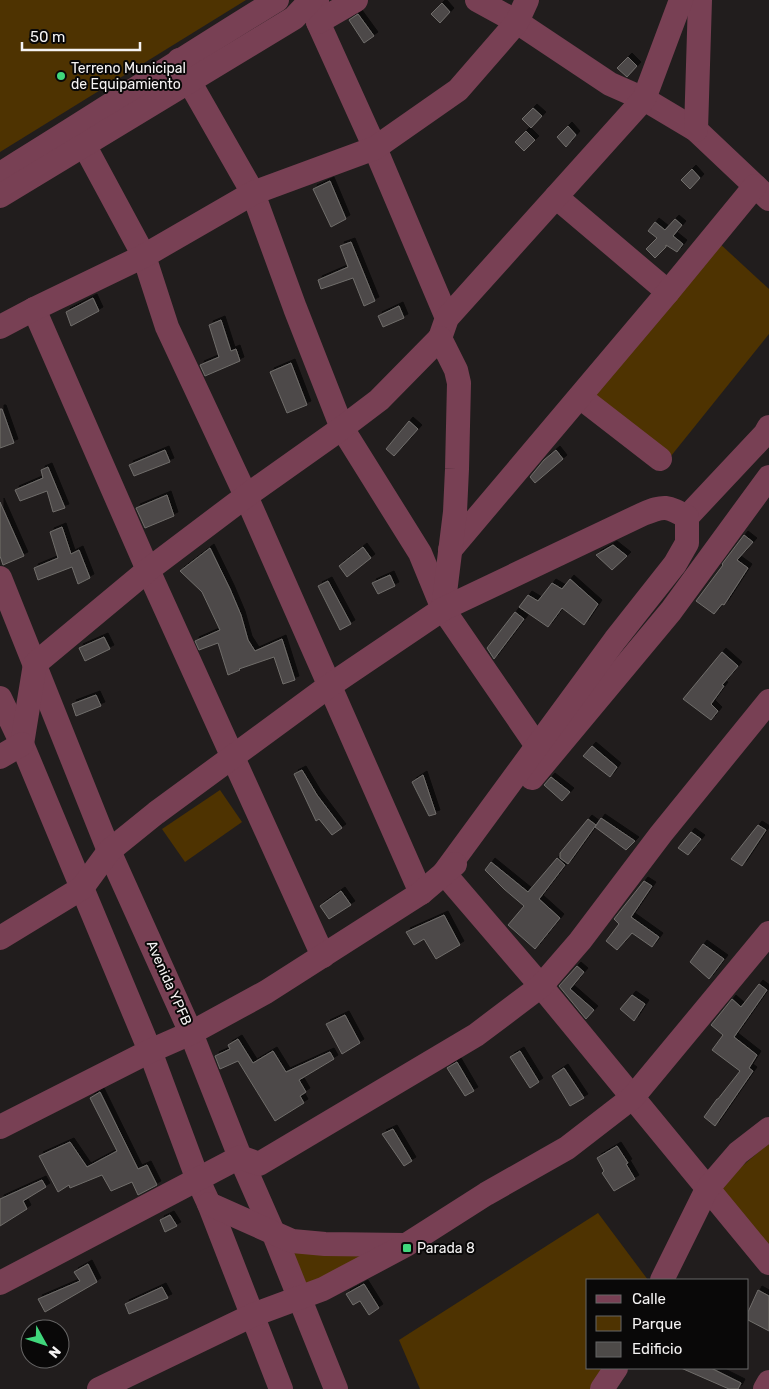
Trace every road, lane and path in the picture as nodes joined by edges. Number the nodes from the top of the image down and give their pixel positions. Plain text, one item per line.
1 (277, 0) edge
2 (356, 0) edge
3 (476, 0) edge
4 (527, 0) edge
5 (681, 0) edge
6 (700, 0) edge
7 (315, 7) edge
8 (517, 22) junction
9 (184, 70) junction
10 (644, 99) junction
11 (696, 130) junction
12 (79, 136) junction
13 (376, 148) junction
14 (0, 174) edge
15 (252, 193) junction
16 (762, 193) edge
17 (0, 196) edge
18 (556, 197) junction
19 (144, 256) junction
20 (668, 292) junction
21 (34, 309) junction
22 (0, 327) edge
23 (444, 328) junction
24 (580, 397) junction
25 (769, 427) edge
26 (342, 428) junction
27 (660, 459) dead end
28 (769, 477) edge
29 (246, 496) junction
30 (687, 517) junction
31 (450, 550) junction
32 (148, 570) junction
33 (0, 578) edge
34 (443, 609) junction
35 (35, 664) junction
36 (330, 686) junction
37 (0, 698) edge
38 (769, 701) edge
39 (22, 744) junction
40 (537, 746) junction
41 (233, 756) junction
42 (0, 757) edge
43 (110, 851) junction
44 (444, 873) junction
45 (82, 888) junction
46 (421, 893) junction
47 (769, 933) edge
48 (0, 938) edge
49 (324, 956) junction
50 (541, 986) junction
51 (191, 1033) junction
52 (150, 1051) junction
53 (633, 1097) junction
54 (0, 1128) edge
55 (769, 1129) edge
56 (240, 1157) junction
57 (198, 1180) junction
58 (707, 1189) junction
59 (209, 1204) junction
60 (273, 1232) junction
61 (406, 1245) junction
62 (769, 1263) edge
63 (662, 1279) edge
64 (0, 1283) edge
65 (299, 1298) junction
66 (253, 1314) junction
67 (615, 1369) edge
68 (769, 1382) edge
69 (99, 1389) edge
70 (281, 1389) edge
71 (336, 1389) edge
72 (602, 1389) edge
73 (765, 1389) edge

1 - 9 street
2 - 7 street
3 - 8 street
4 - 8 street
5 - 10 street
6 - 11 street
7 - 9 street
7 - 13 street
8 - 10 street
8 - 13 street
9 - 12 street
9 - 15 street
10 - 11 street
10 - 18 street
11 - 16 street
12 - 14 street
12 - 17 street
12 - 19 street
13 - 15 street
13 - 23 street
15 - 19 street
15 - 26 street
16 - 20 street
18 - 20 street
18 - 23 street
19 - 21 street
19 - 29 street
20 - 24 street
21 - 22 street
21 - 32 street
23 - 26 street
23 - 31 street
24 - 27 street
24 - 31 street
25 - 30 street
26 - 29 street
26 - 34 street
28 - 44 street
29 - 32 street
29 - 36 street
30 - 34 street
30 - 40 street
31 - 34 street
32 - 35 street
32 - 41 street
33 - 35 street, Avenida YPFB
34 - 36 street
34 - 40 street
35 - 39 street
35 - 43 street, Avenida YPFB
36 - 41 street
36 - 46 street
37 - 39 street
38 - 50 street
39 - 42 street
39 - 45 street
40 - 44 street
41 - 43 street
41 - 49 street
43 - 45 street
43 - 51 street, Avenida YPFB
44 - 46 street
44 - 50 street
45 - 48 street
45 - 52 street
46 - 49 street
47 - 53 street
49 - 51 street
50 - 53 street
50 - 56 street
51 - 52 street
51 - 56 street, Avenida YPFB
52 - 54 street
52 - 57 street
53 - 58 street
53 - 61 street
55 - 58 street
56 - 57 street
56 - 60 street, Avenida YPFB
57 - 59 street
57 - 64 street
58 - 62 street
58 - 63 street
59 - 60 street
59 - 66 street
60 - 61 street
60 - 65 street, Avenida YPFB
61 - 65 street
65 - 66 street
65 - 71 street, Avenida YPFB
66 - 69 street
66 - 70 street
67 - 72 street
68 - 73 street

